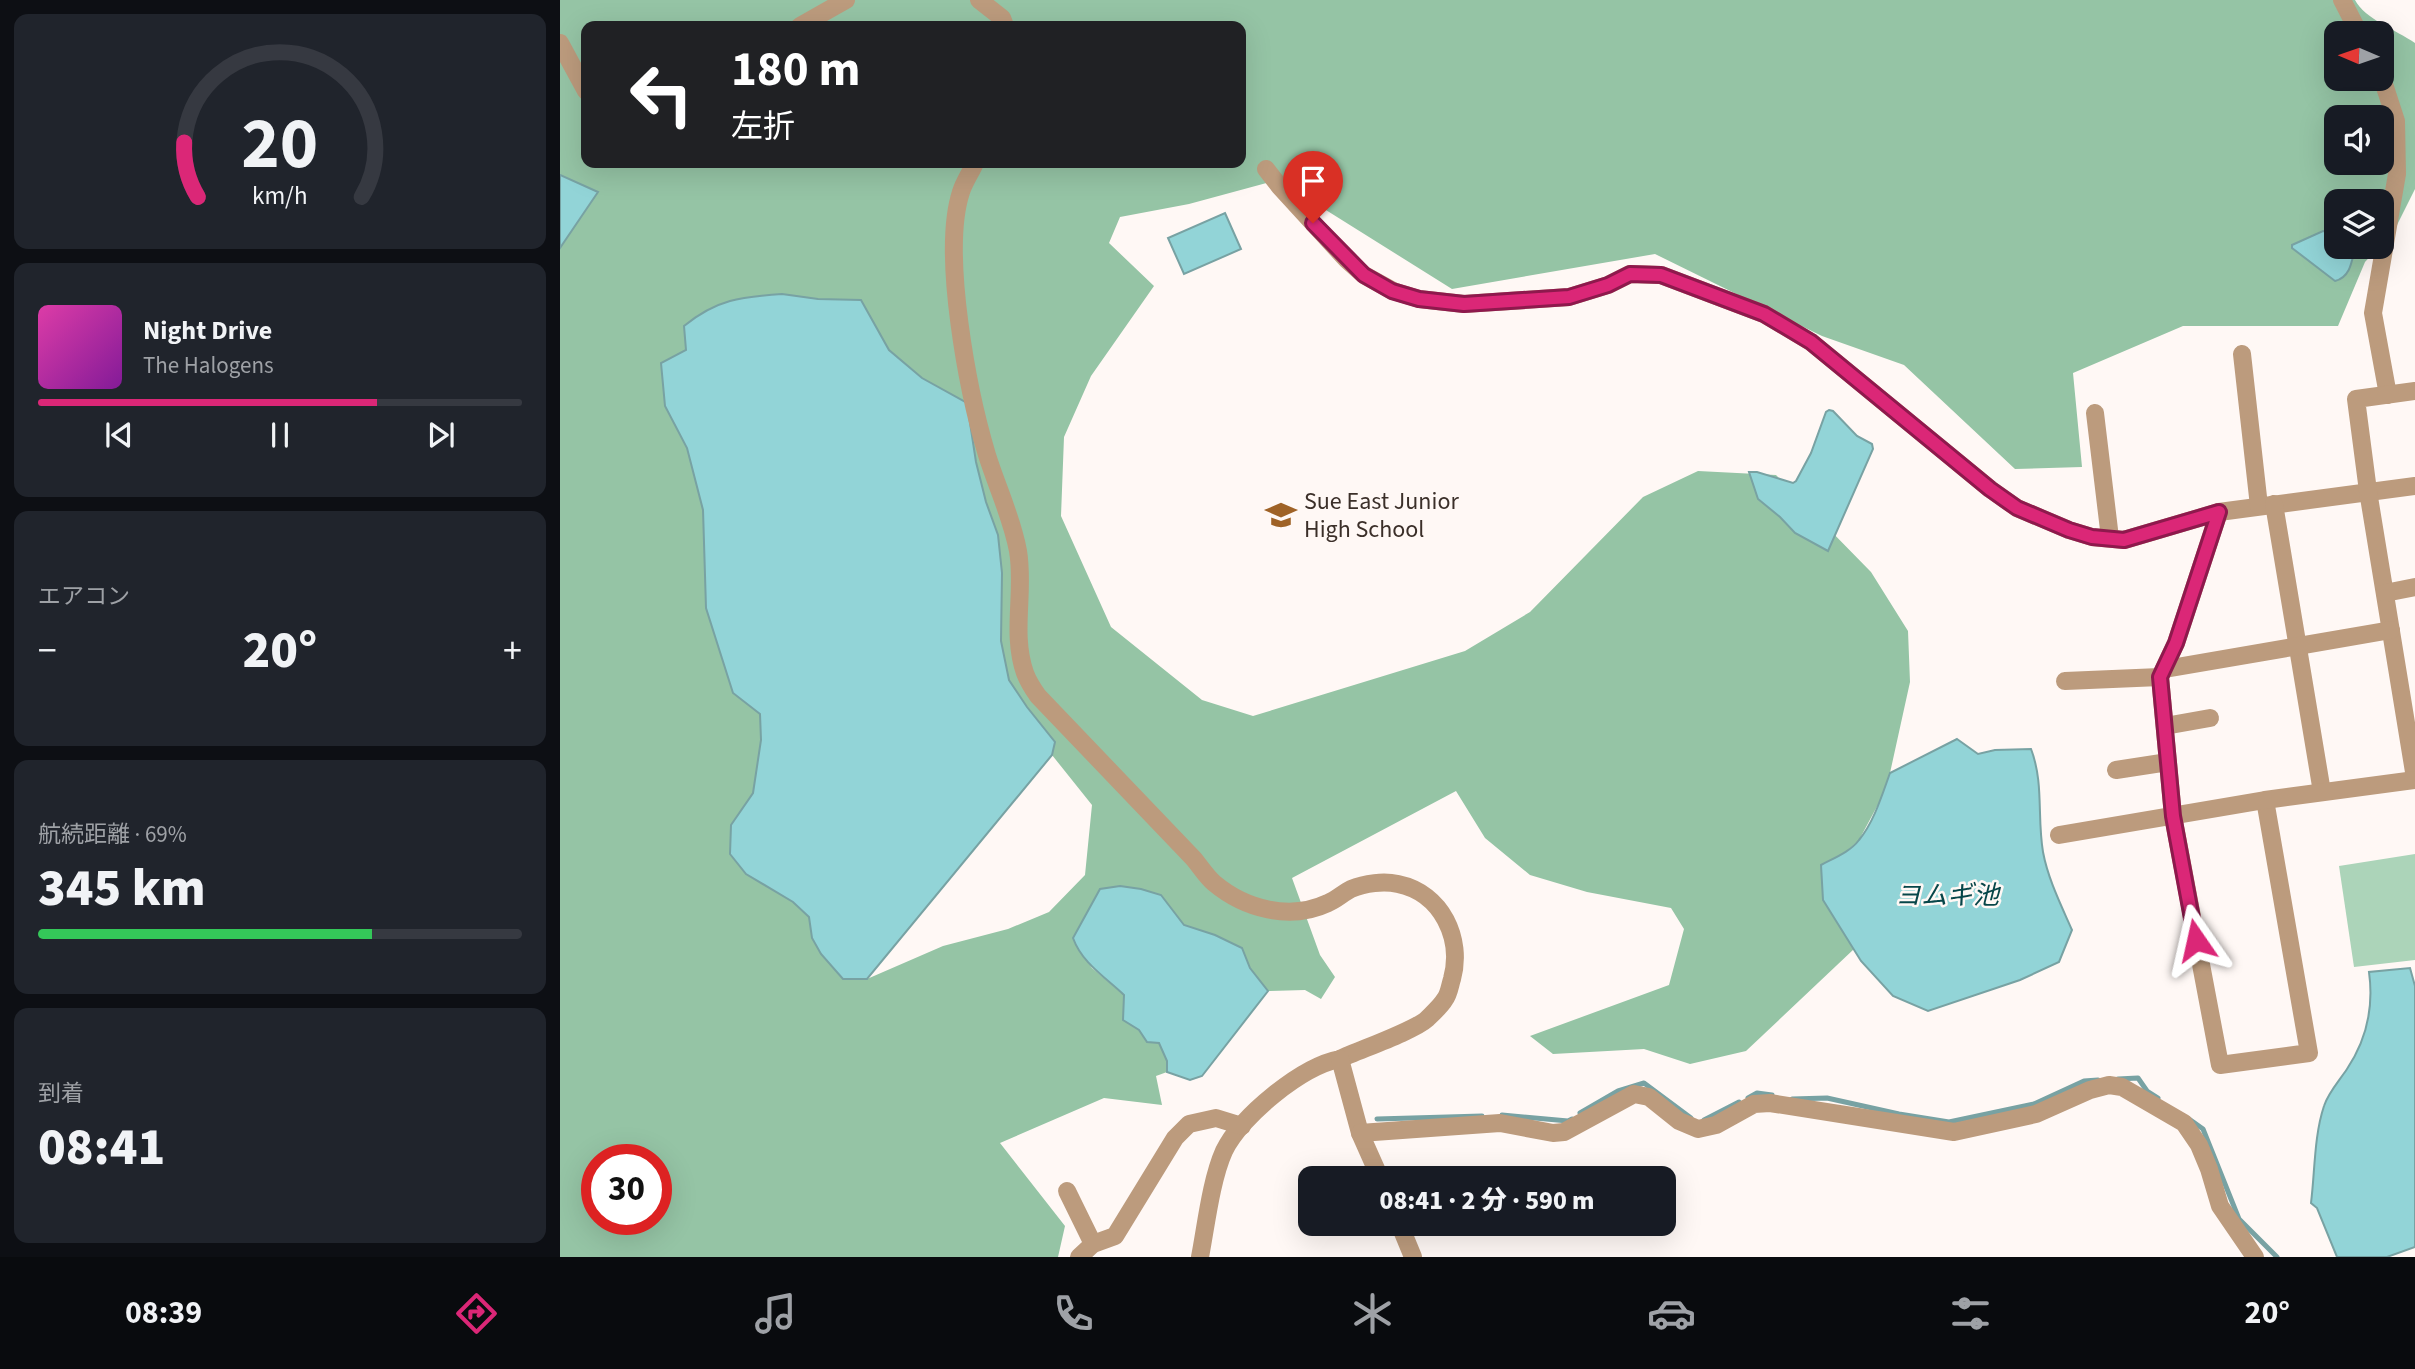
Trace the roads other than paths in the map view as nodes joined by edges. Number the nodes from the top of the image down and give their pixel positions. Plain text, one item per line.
1 (846, 0) edge
2 (979, 0) edge
3 (2342, 0) edge
4 (809, 21) edge
5 (1003, 21) edge
6 (2353, 21) edge
7 (560, 43) edge
8 (581, 82) edge
9 (2386, 91) edge
10 (972, 168) edge
11 (1266, 169) dead end
12 (2242, 354) dead end
13 (2415, 391) edge
14 (2388, 395) junction
15 (2095, 414) dead end
16 (2415, 486) edge
17 (2368, 491) junction
18 (2266, 505) junction
19 (2219, 512) junction
20 (2110, 538) junction
21 (2415, 587) edge
22 (2385, 593) junction
23 (2391, 630) junction
24 (2298, 646) junction
25 (2163, 673) junction
26 (2407, 680) edge
27 (2065, 681) dead end
28 (2210, 718) dead end
29 (2165, 726) junction
30 (2168, 762) junction
31 (2116, 770) dead end
32 (2415, 779) edge
33 (2322, 792) junction
34 (2265, 800) junction
35 (2173, 816) junction
36 (2059, 835) dead end
37 (1340, 1059) junction
38 (1242, 1126) junction
39 (1360, 1133) junction
40 (1375, 1166) edge
41 (1067, 1191) dead end
42 (1404, 1236) edge
43 (1093, 1244) junction
44 (1079, 1257) edge
45 (1200, 1257) edge
46 (1413, 1257) edge
47 (2255, 1257) edge

1 - 4 street
2 - 5 street
3 - 6 street
7 - 8 street
9 - 14 street
10 - 37 street
11 - 20 street
12 - 18 street
13 - 14 street
14 - 17 street
15 - 20 street
16 - 17 street
17 - 18 street
17 - 22 street
18 - 19 street
18 - 24 street
19 - 20 street
19 - 25 street
21 - 22 street
22 - 23 street
23 - 24 street
23 - 26 street
24 - 25 street
24 - 33 street
25 - 27 street
25 - 29 street
26 - 32 street
28 - 29 street
29 - 30 street
30 - 31 street
30 - 35 street
32 - 33 street
33 - 34 street
34 - 35 street
34 - 35 street
35 - 36 street
37 - 38 street
37 - 39 street
38 - 43 street
38 - 45 street
39 - 40 street
39 - 47 street
41 - 43 street
42 - 46 street
43 - 44 street

